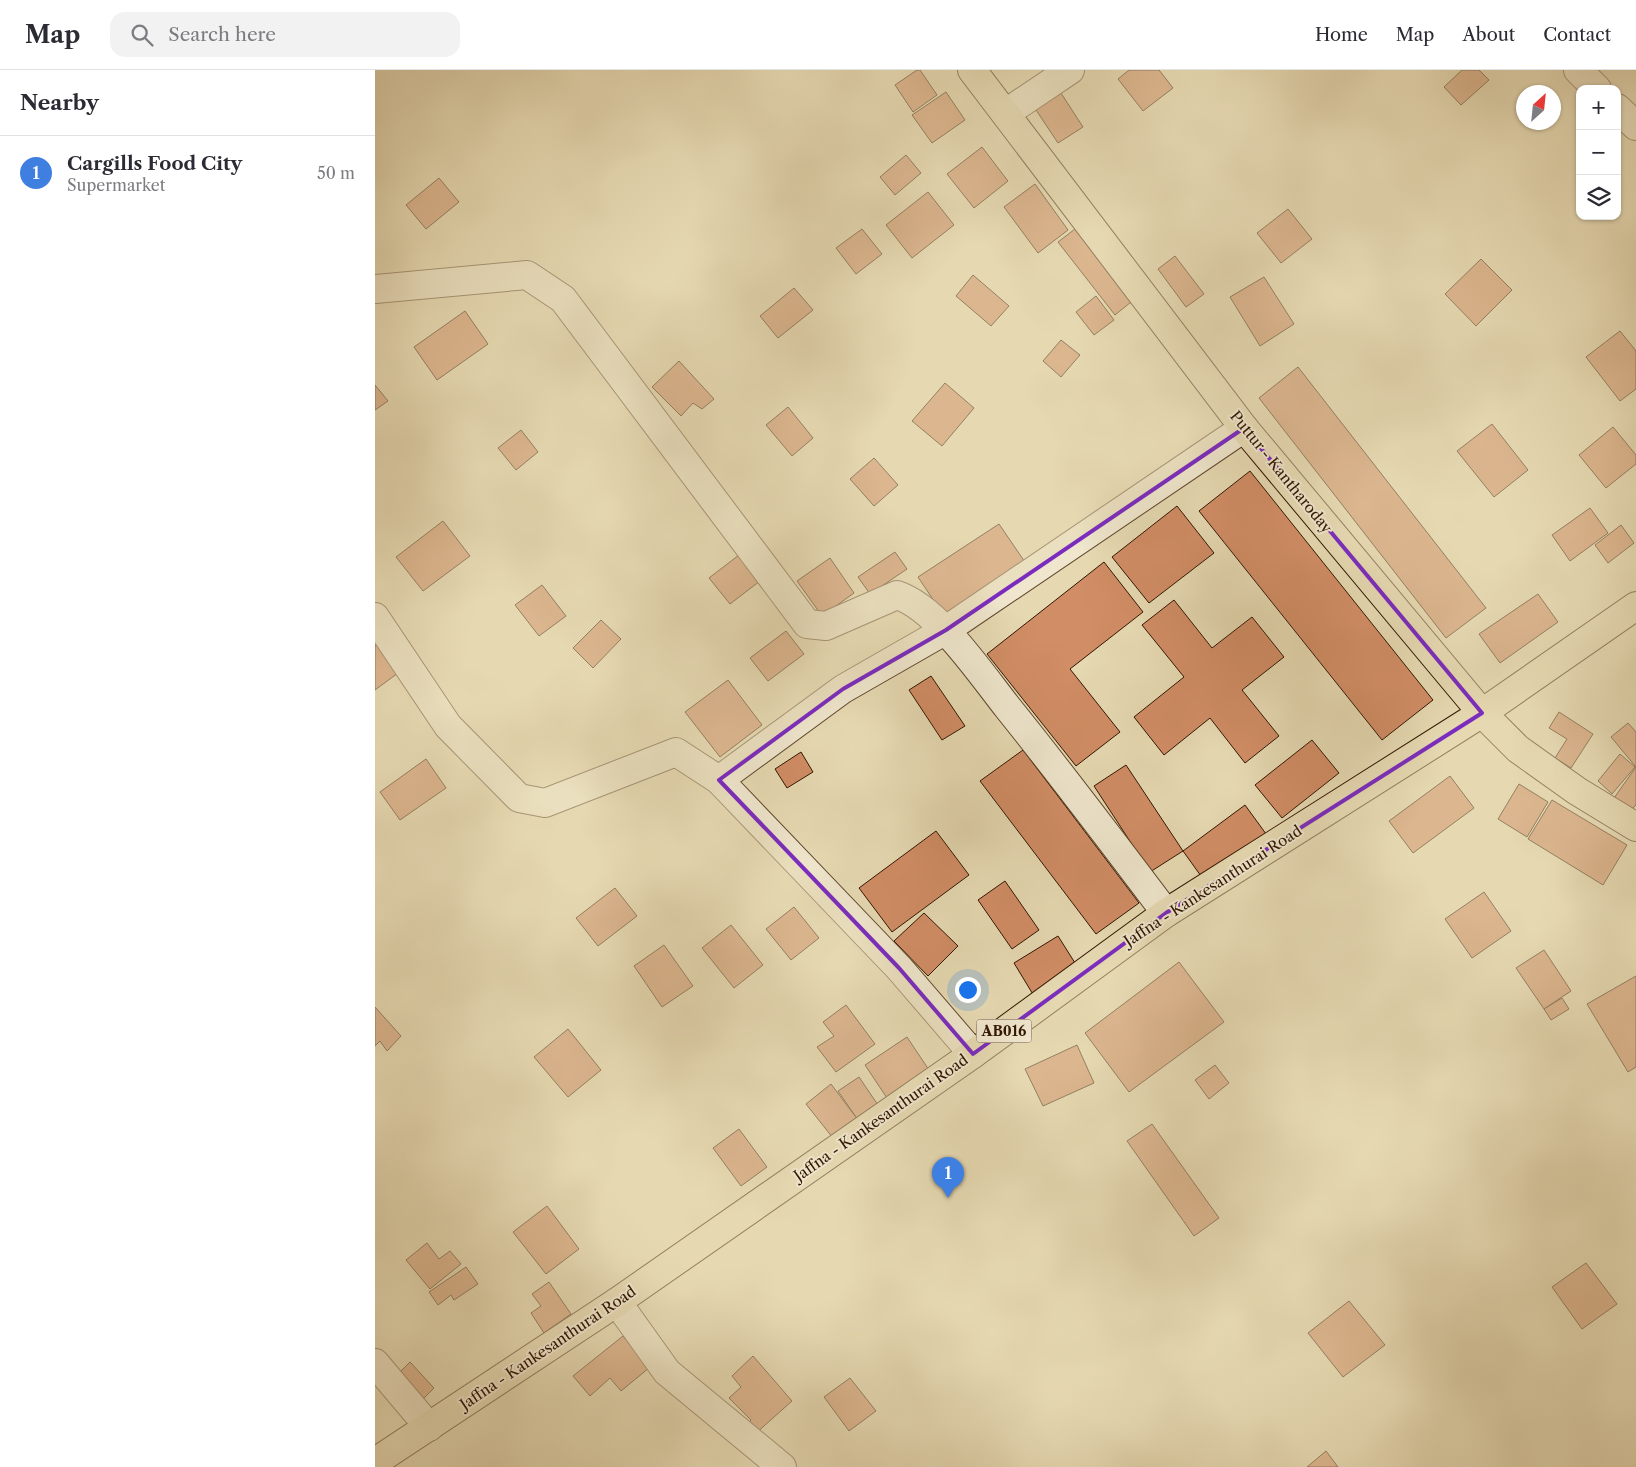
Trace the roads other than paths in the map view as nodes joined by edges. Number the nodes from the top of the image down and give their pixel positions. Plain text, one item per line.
1 (972, 70) edge
2 (1070, 70) edge
3 (1578, 70) edge
4 (1593, 85) edge
5 (1621, 112) edge
6 (1006, 113) junction
7 (1636, 126) edge
8 (375, 289) edge
9 (1243, 428) junction
10 (1636, 606) edge
11 (375, 618) edge
12 (946, 630) junction
13 (1482, 713) junction
14 (719, 780) junction
15 (1636, 827) edge
16 (1166, 913) junction
17 (973, 1054) junction
18 (617, 1302) junction
19 (375, 1363) edge
20 (429, 1427) junction
21 (375, 1462) edge
22 (782, 1467) edge

1 - 6 main road, Puttur - Kantharoday
2 - 6 street
3 - 4 street
5 - 7 street
6 - 9 main road, Puttur - Kantharoday
8 - 12 street
9 - 12 street
9 - 13 main road, Puttur - Kantharoday
10 - 13 main road, Jaffna - Kankesanthurai Road / AB016
11 - 14 street
12 - 14 street
12 - 16 street
13 - 15 main road, Puttur - Kantharoday
13 - 16 main road, Jaffna - Kankesanthurai Road / AB016
14 - 17 street
16 - 17 main road, Jaffna - Kankesanthurai Road / AB016
17 - 18 main road, Jaffna - Kankesanthurai Road / AB016
18 - 20 main road, Jaffna - Kankesanthurai Road / AB016
18 - 22 street
19 - 20 street
20 - 21 main road, Jaffna - Kankesanthurai Road / AB016

